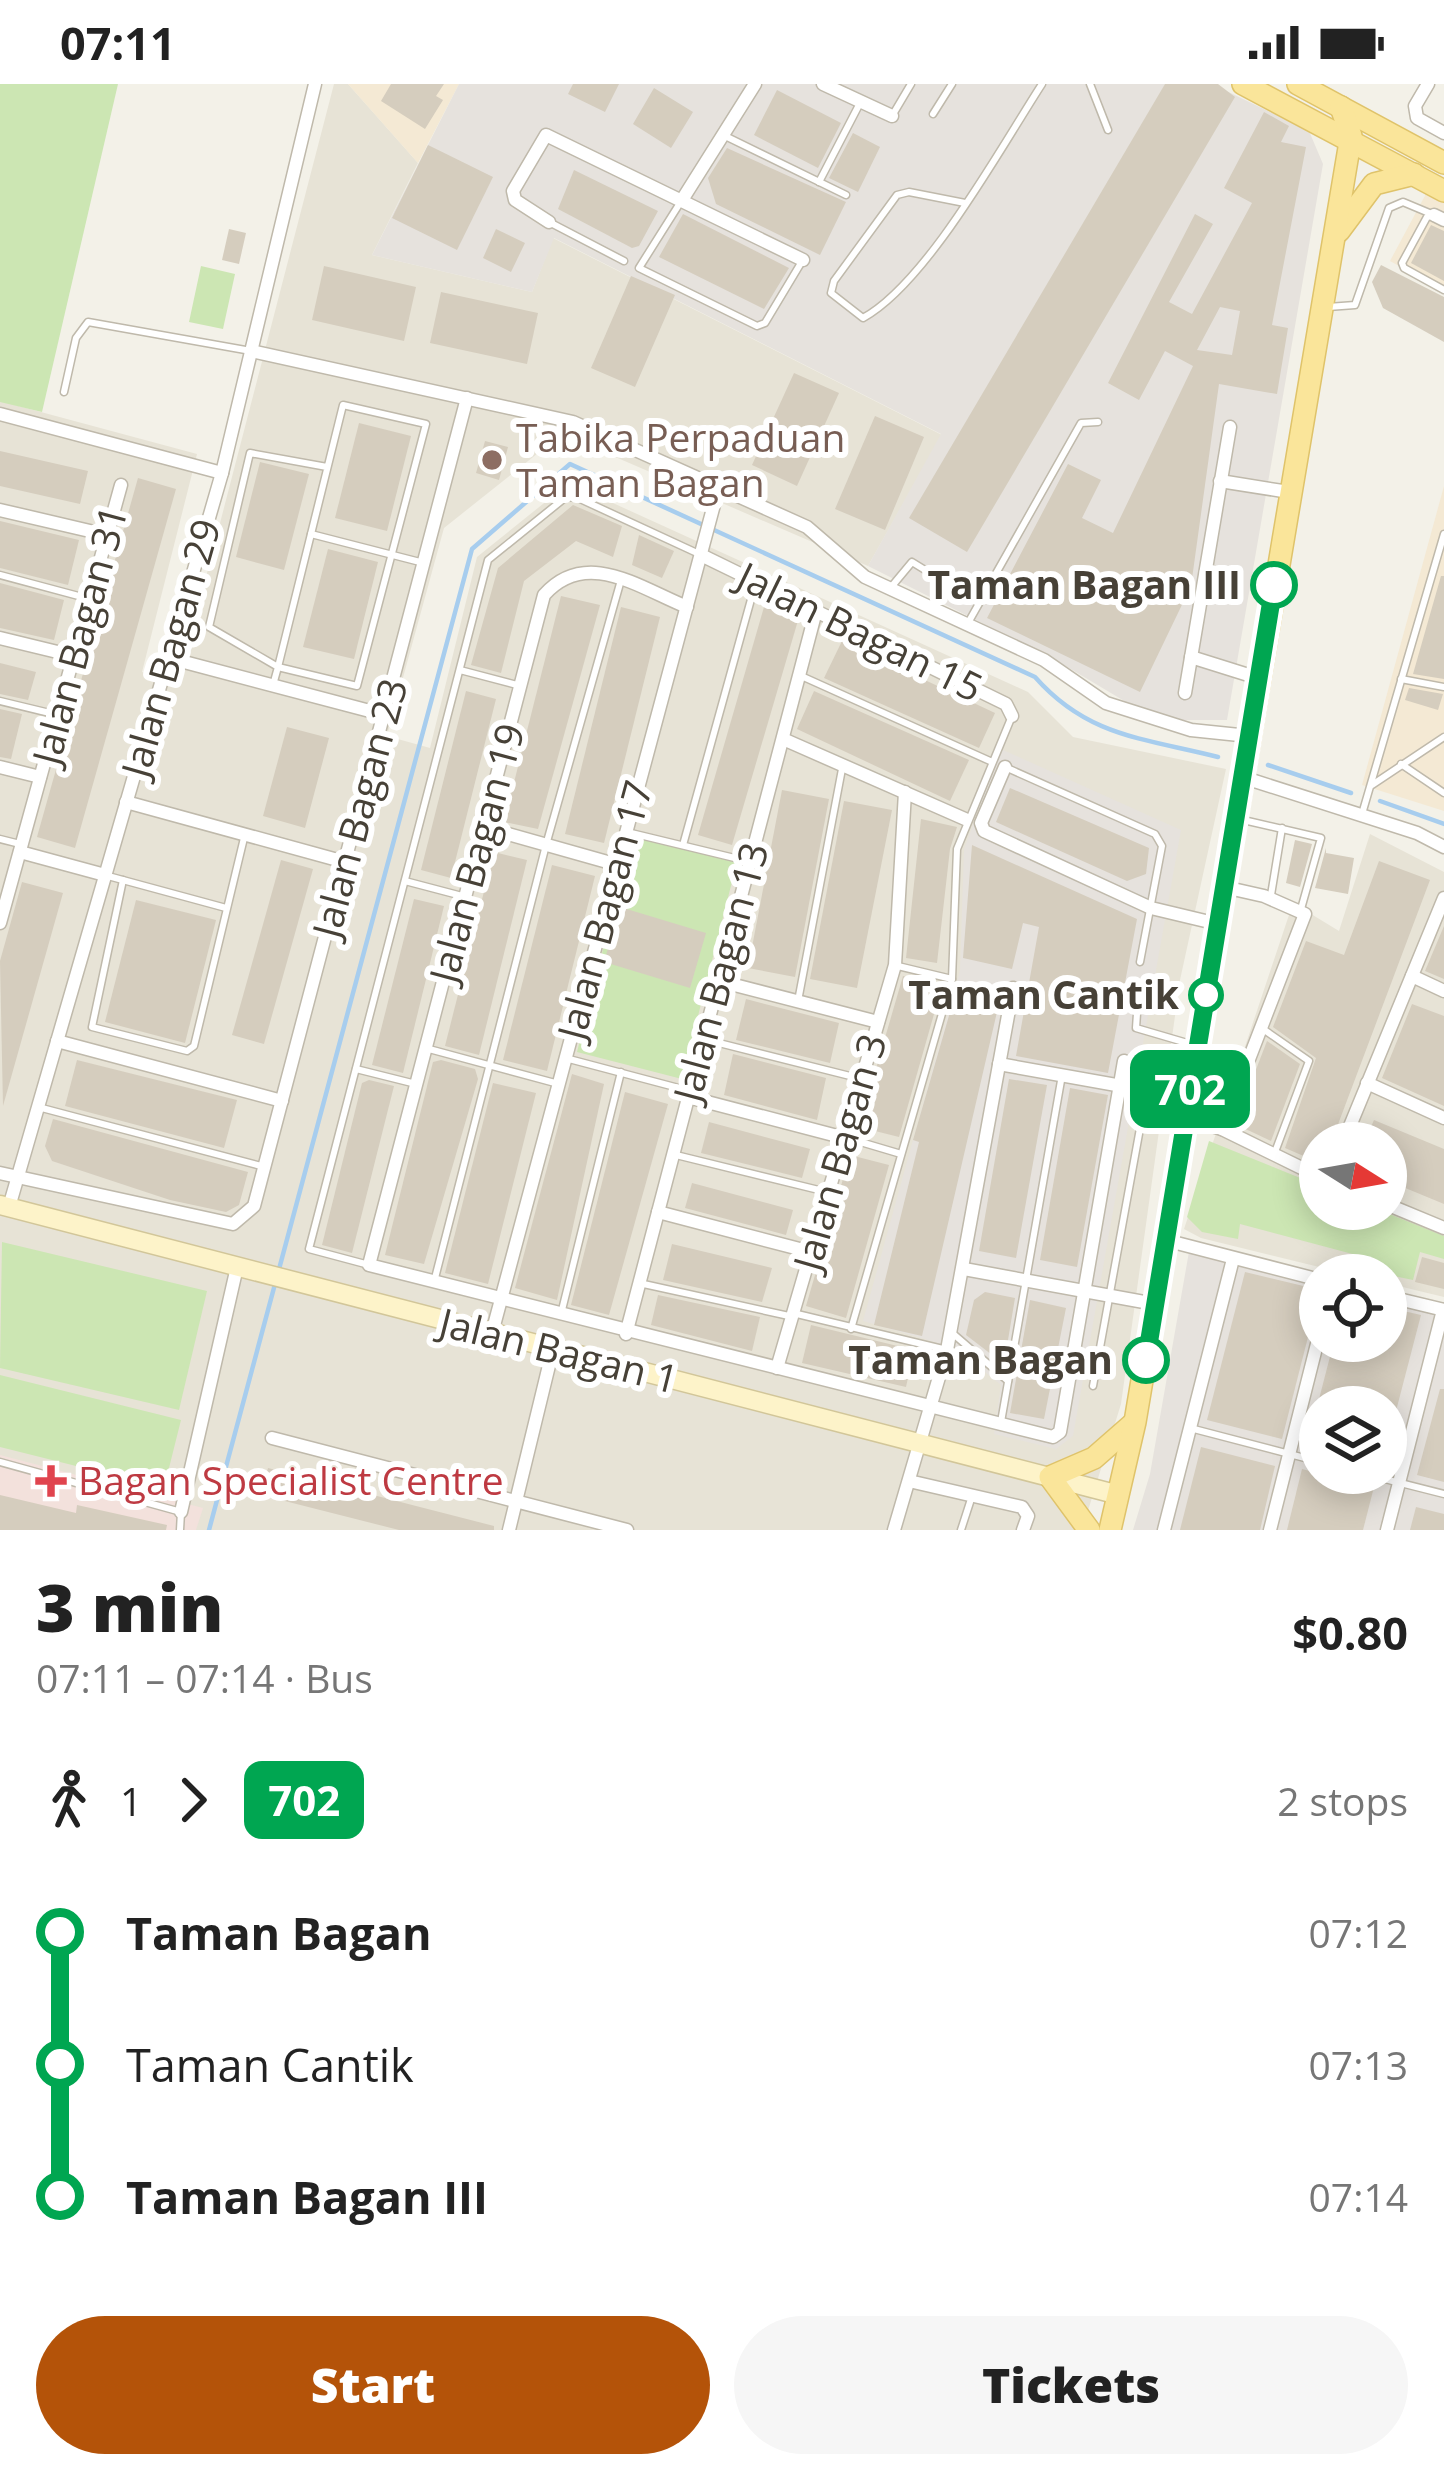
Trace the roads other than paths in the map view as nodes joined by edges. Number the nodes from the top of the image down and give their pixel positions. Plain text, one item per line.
1 (315, 84) edge
2 (755, 84) edge
3 (823, 84) edge
4 (910, 84) edge
5 (952, 84) edge
6 (1042, 84) edge
7 (1090, 84) edge
8 (1244, 84) edge
9 (1298, 84) edge
10 (1335, 84) edge
11 (1428, 84) edge
12 (861, 101) junction
13 (1341, 107) junction
14 (933, 114) dead end
15 (892, 116) joint
16 (1108, 130) dead end
17 (1444, 133) edge
18 (723, 135) junction
19 (1351, 136) junction
20 (1444, 163) edge
21 (1414, 174) junction
22 (818, 182) junction
23 (1444, 190) edge
24 (846, 195) dead end
25 (682, 200) junction
26 (965, 203) junction
27 (1439, 217) edge
28 (549, 222) joint
29 (1330, 246) junction
30 (803, 260) joint
31 (624, 261) dead end
32 (1444, 290) edge
33 (1320, 307) junction
34 (251, 351) junction
35 (64, 392) dead end
36 (467, 398) junction
37 (0, 414) edge
38 (1098, 422) dead end
39 (1230, 427) dead end
40 (327, 467) junction
41 (222, 473) junction
42 (1220, 481) junction
43 (121, 485) dead end
44 (719, 487) junction
45 (1289, 492) junction
46 (0, 510) edge
47 (310, 533) junction
48 (1444, 533) edge
49 (107, 535) junction
50 (703, 548) junction
51 (392, 555) junction
52 (424, 563) junction
53 (0, 575) edge
54 (621, 580) junction
55 (756, 582) junction
56 (951, 586) dead end
57 (890, 589) junction
58 (90, 598) junction
59 (687, 607) junction
60 (816, 611) junction
61 (968, 623) junction
62 (0, 638) edge
63 (74, 656) junction
64 (1191, 657) junction
65 (169, 658) junction
66 (278, 667) junction
67 (460, 670) junction
68 (800, 675) junction
69 (1258, 678) junction
70 (1398, 681) junction
71 (273, 686) junction
72 (520, 686) junction
73 (1444, 687) edge
74 (1185, 693) dead end
75 (0, 700) edge
76 (58, 715) junction
77 (385, 715) junction
78 (1012, 716) joint
79 (1444, 737) edge
80 (783, 739) junction
81 (1248, 741) junction
82 (990, 761) junction
83 (1401, 764) junction
84 (843, 765) junction
85 (0, 767) edge
86 (1005, 767) joint
87 (1242, 776) junction
88 (40, 777) junction
89 (1370, 788) junction
90 (904, 792) junction
91 (1444, 793) edge
92 (126, 802) junction
93 (1364, 809) junction
94 (1235, 818) junction
95 (965, 819) junction
96 (483, 827) junction
97 (1282, 828) junction
98 (626, 832) junction
99 (245, 835) junction
100 (0, 839) edge
101 (546, 845) junction
102 (683, 845) junction
103 (1444, 847) edge
104 (21, 848) junction
105 (345, 862) junction
106 (750, 862) junction
107 (617, 865) junction
108 (105, 875) junction
109 (123, 880) junction
110 (404, 881) junction
111 (1224, 887) junction
112 (465, 897) junction
113 (1270, 898) junction
114 (1444, 898) edge
115 (226, 908) junction
116 (1151, 908) junction
117 (1301, 908) junction
118 (1, 919) edge
119 (1218, 924) junction
120 (1140, 962) dead end
121 (895, 965) junction
122 (1412, 976) junction
123 (952, 979) junction
124 (719, 980) junction
125 (1012, 988) dead end
126 (1444, 991) edge
127 (1138, 999) dead end
128 (798, 1001) junction
129 (878, 1022) junction
130 (1262, 1028) junction
131 (704, 1039) junction
132 (57, 1041) junction
133 (1198, 1046) junction
134 (425, 1048) junction
135 (566, 1058) junction
136 (1124, 1061) dead end
137 (999, 1064) junction
138 (491, 1066) junction
139 (355, 1069) junction
140 (621, 1072) junction
141 (1062, 1076) junction
142 (862, 1079) junction
143 (416, 1084) junction
144 (559, 1084) junction
145 (1367, 1084) junction
146 (1120, 1086) junction
147 (1147, 1090) junction
148 (689, 1094) junction
149 (282, 1101) junction
150 (38, 1108) junction
151 (1187, 1108) junction
152 (1444, 1118) edge
153 (1352, 1122) edge
154 (1222, 1129) junction
155 (844, 1138) junction
156 (673, 1154) junction
157 (901, 1154) junction
158 (1274, 1155) junction
159 (265, 1166) junction
160 (1299, 1167) edge
161 (0, 1173) edge
162 (18, 1178) junction
163 (828, 1193) junction
164 (5, 1206) edge
165 (658, 1212) junction
166 (1407, 1213) edge
167 (1444, 1228) edge
168 (1166, 1240) junction
169 (811, 1252) junction
170 (1233, 1259) junction
171 (369, 1265) junction
172 (244, 1269) junction
173 (964, 1269) junction
174 (1299, 1275) edge
175 (1026, 1281) junction
176 (434, 1282) junction
177 (639, 1283) junction
178 (1086, 1291) junction
179 (1109, 1296) junction
180 (501, 1300) junction
181 (1407, 1301) edge
182 (1155, 1304) junction
183 (1443, 1310) edge
184 (792, 1315) junction
185 (561, 1316) junction
186 (851, 1329) junction
187 (950, 1331) junction
188 (492, 1334) junction
189 (626, 1334) junction
190 (553, 1349) junction
191 (947, 1350) junction
192 (1312, 1362) edge
193 (777, 1368) junction
194 (1008, 1381) junction
195 (1093, 1386) dead end
196 (932, 1407) junction
197 (1135, 1422) junction
198 (1000, 1426) junction
199 (1190, 1428) junction
200 (272, 1438) dead end
201 (921, 1444) junction
202 (1407, 1452) edge
203 (1289, 1454) junction
204 (1299, 1457) edge
205 (0, 1462) edge
206 (1050, 1477) junction
207 (909, 1481) junction
208 (1407, 1485) edge
209 (1396, 1494) edge
210 (1119, 1495) junction
211 (1444, 1495) edge
212 (972, 1496) junction
213 (516, 1501) junction
214 (181, 1512) junction
215 (180, 1530) edge
216 (509, 1530) edge
217 (627, 1530) edge
218 (894, 1530) edge
219 (961, 1530) edge
220 (1023, 1530) edge
221 (1089, 1530) edge
222 (1110, 1530) edge
223 (1164, 1530) edge
224 (1270, 1530) edge
225 (1387, 1530) edge

1 - 34 street, Jalan Bagan 29
2 - 18 street
3 - 12 street
4 - 15 lane
5 - 14 lane
6 - 26 lane
7 - 16 lane
8 - 19 main road
9 - 13 main road
10 - 13 street
11 - 17 street
12 - 15 street
12 - 22 lane
13 - 19 main road
13 - 20 main road
18 - 22 lane
18 - 25 street
19 - 21 main road
19 - 29 main road
21 - 23 main road
21 - 29 main road
22 - 24 lane
25 - 28 street
25 - 30 street
25 - 30 lane
26 - 26 lane
27 - 32 lane
27 - 33 lane
28 - 31 lane
29 - 33 main road
33 - 45 main road
34 - 35 lane
34 - 36 street
34 - 41 street, Jalan Bagan 29
36 - 44 street
36 - 52 street, Jalan Bagan 23
37 - 41 street
38 - 61 lane
39 - 42 street
40 - 47 lane
40 - 51 lane
40 - 66 lane
41 - 65 street, Jalan Bagan 29
42 - 45 street
42 - 64 street
43 - 49 street, Jalan Bagan 31
44 - 50 street, Jalan Bagan 17
44 - 57 street
45 - 69 main road
46 - 49 street
47 - 51 lane
47 - 66 lane
48 - 70 lane
49 - 58 street, Jalan Bagan 31
50 - 55 street, Jalan Bagan 15
50 - 59 street, Jalan Bagan 17
50 - 67 lane
51 - 52 lane
51 - 66 lane
52 - 77 street, Jalan Bagan 23
53 - 58 lane
54 - 59 street, Jalan Bagan 19
54 - 72 street, Jalan Bagan 19
54 - 101 lane
55 - 60 street, Jalan Bagan 15
55 - 102 lane
56 - 57 lane
57 - 61 street
58 - 63 street, Jalan Bagan 31
59 - 98 street, Jalan Bagan 17
60 - 68 street, Jalan Bagan 13
60 - 78 street, Jalan Bagan 15
61 - 81 street
62 - 63 street
63 - 76 street, Jalan Bagan 31
64 - 69 street
64 - 74 street
65 - 71 street
65 - 92 street, Jalan Bagan 29
66 - 71 lane
67 - 72 lane
67 - 110 lane
68 - 80 street, Jalan Bagan 13
68 - 82 lane
69 - 81 main road
70 - 73 lane
70 - 89 lane
71 - 77 street
72 - 96 street, Jalan Bagan 19
75 - 76 lane
76 - 88 street, Jalan Bagan 31
77 - 105 street, Jalan Bagan 23
78 - 82 lane
79 - 83 lane
80 - 84 street
80 - 106 street, Jalan Bagan 13
81 - 87 main road
82 - 95 lane
83 - 89 lane
83 - 91 lane
84 - 90 street
84 - 128 lane
85 - 88 street
86 - 116 lane
86 - 116 street
87 - 93 street
87 - 94 main road
88 - 104 street, Jalan Bagan 31
89 - 93 lane
90 - 95 street
90 - 121 street, Jalan Bagan 3
92 - 99 street
92 - 108 street, Jalan Bagan 29
93 - 103 street
94 - 97 lane
94 - 111 main road
95 - 123 lane
96 - 101 street
96 - 112 street, Jalan Bagan 19
97 - 113 lane
97 - 117 lane
98 - 102 lane
98 - 107 street, Jalan Bagan 17
99 - 105 street
99 - 115 lane
100 - 104 lane
101 - 107 street
101 - 138 lane
102 - 106 lane
104 - 108 street
104 - 118 street, Jalan Bagan 31
105 - 149 street, Jalan Bagan 23
106 - 124 street, Jalan Bagan 13
107 - 135 street, Jalan Bagan 17
108 - 109 lane
108 - 132 street, Jalan Bagan 29
109 - 115 lane
109 - 115 lane
110 - 112 lane
110 - 139 lane
111 - 113 street
111 - 119 main road
112 - 134 street, Jalan Bagan 19
113 - 117 street
114 - 122 street
116 - 119 street
116 - 120 lane
117 - 130 street
119 - 133 main road
121 - 123 lane
121 - 129 street, Jalan Bagan 3
122 - 126 street
122 - 145 street
123 - 157 lane
124 - 128 street
124 - 131 street, Jalan Bagan 13
125 - 137 street
127 - 133 lane
128 - 129 street
129 - 142 street, Jalan Bagan 3
130 - 154 street
130 - 158 lane
131 - 142 lane
131 - 148 street, Jalan Bagan 13
132 - 149 street
132 - 150 street, Jalan Bagan 29
133 - 151 main road
134 - 138 lane
134 - 143 street, Jalan Bagan 19
135 - 140 lane
135 - 144 street, Jalan Bagan 17
136 - 146 street
137 - 141 street
137 - 173 street
138 - 144 lane
138 - 176 lane
139 - 143 lane
139 - 171 lane
140 - 148 lane
140 - 185 lane
141 - 146 street
141 - 175 lane
142 - 155 street, Jalan Bagan 3
143 - 171 street, Jalan Bagan 19
144 - 180 street, Jalan Bagan 17
145 - 152 street
145 - 153 street
146 - 147 street
146 - 178 street
147 - 151 street
147 - 179 lane
148 - 155 street
148 - 156 street, Jalan Bagan 13
149 - 159 street, Jalan Bagan 23
150 - 159 lane
150 - 162 street, Jalan Bagan 29
151 - 154 street
151 - 168 main road
154 - 158 street
155 - 157 lane
155 - 163 street, Jalan Bagan 3
156 - 163 lane
156 - 165 street, Jalan Bagan 13
157 - 186 lane
158 - 160 street
159 - 162 street, Jalan Bagan 23
161 - 162 street
162 - 164 street, Jalan Bagan 29
163 - 169 street, Jalan Bagan 3
164 - 172 street, Jalan Bagan 1
165 - 169 street
165 - 177 street, Jalan Bagan 13
166 - 167 street
168 - 170 street
168 - 182 main road
169 - 184 street, Jalan Bagan 3
170 - 174 street
170 - 199 street
171 - 176 street, Jalan Bagan 1
172 - 188 street, Jalan Bagan 1
172 - 214 street
173 - 175 street
173 - 187 street
175 - 178 street
175 - 194 lane
176 - 180 street, Jalan Bagan 1
177 - 184 lane
177 - 189 street, Jalan Bagan 13
178 - 179 street
178 - 198 street, Jalan Bagan 1
179 - 182 street
179 - 195 lane
180 - 185 street, Jalan Bagan 1
180 - 188 street, Jalan Bagan 17
181 - 183 street
182 - 197 main road
183 - 202 street
184 - 186 lane
184 - 193 street, Jalan Bagan 3
185 - 189 street, Jalan Bagan 1
186 - 191 lane
187 - 191 street
187 - 194 lane
188 - 190 street, Jalan Bagan 1
189 - 193 street, Jalan Bagan 1
190 - 201 street, Jalan Bagan 1
190 - 213 street
191 - 196 street
192 - 203 street
193 - 196 street, Jalan Bagan 1
194 - 198 lane
196 - 198 street, Jalan Bagan 1
196 - 201 street
197 - 206 main road
197 - 210 main road
199 - 203 lane
199 - 223 street
200 - 213 street
201 - 206 street, Jalan Bagan 1
201 - 207 street
203 - 204 lane
203 - 224 street
205 - 214 lane
206 - 210 street, Jalan Bagan 1
206 - 221 main road
207 - 212 street
207 - 218 street
208 - 211 lane
209 - 225 street
210 - 222 main road
212 - 219 lane
212 - 220 street
213 - 216 street
213 - 217 street
214 - 215 lane

